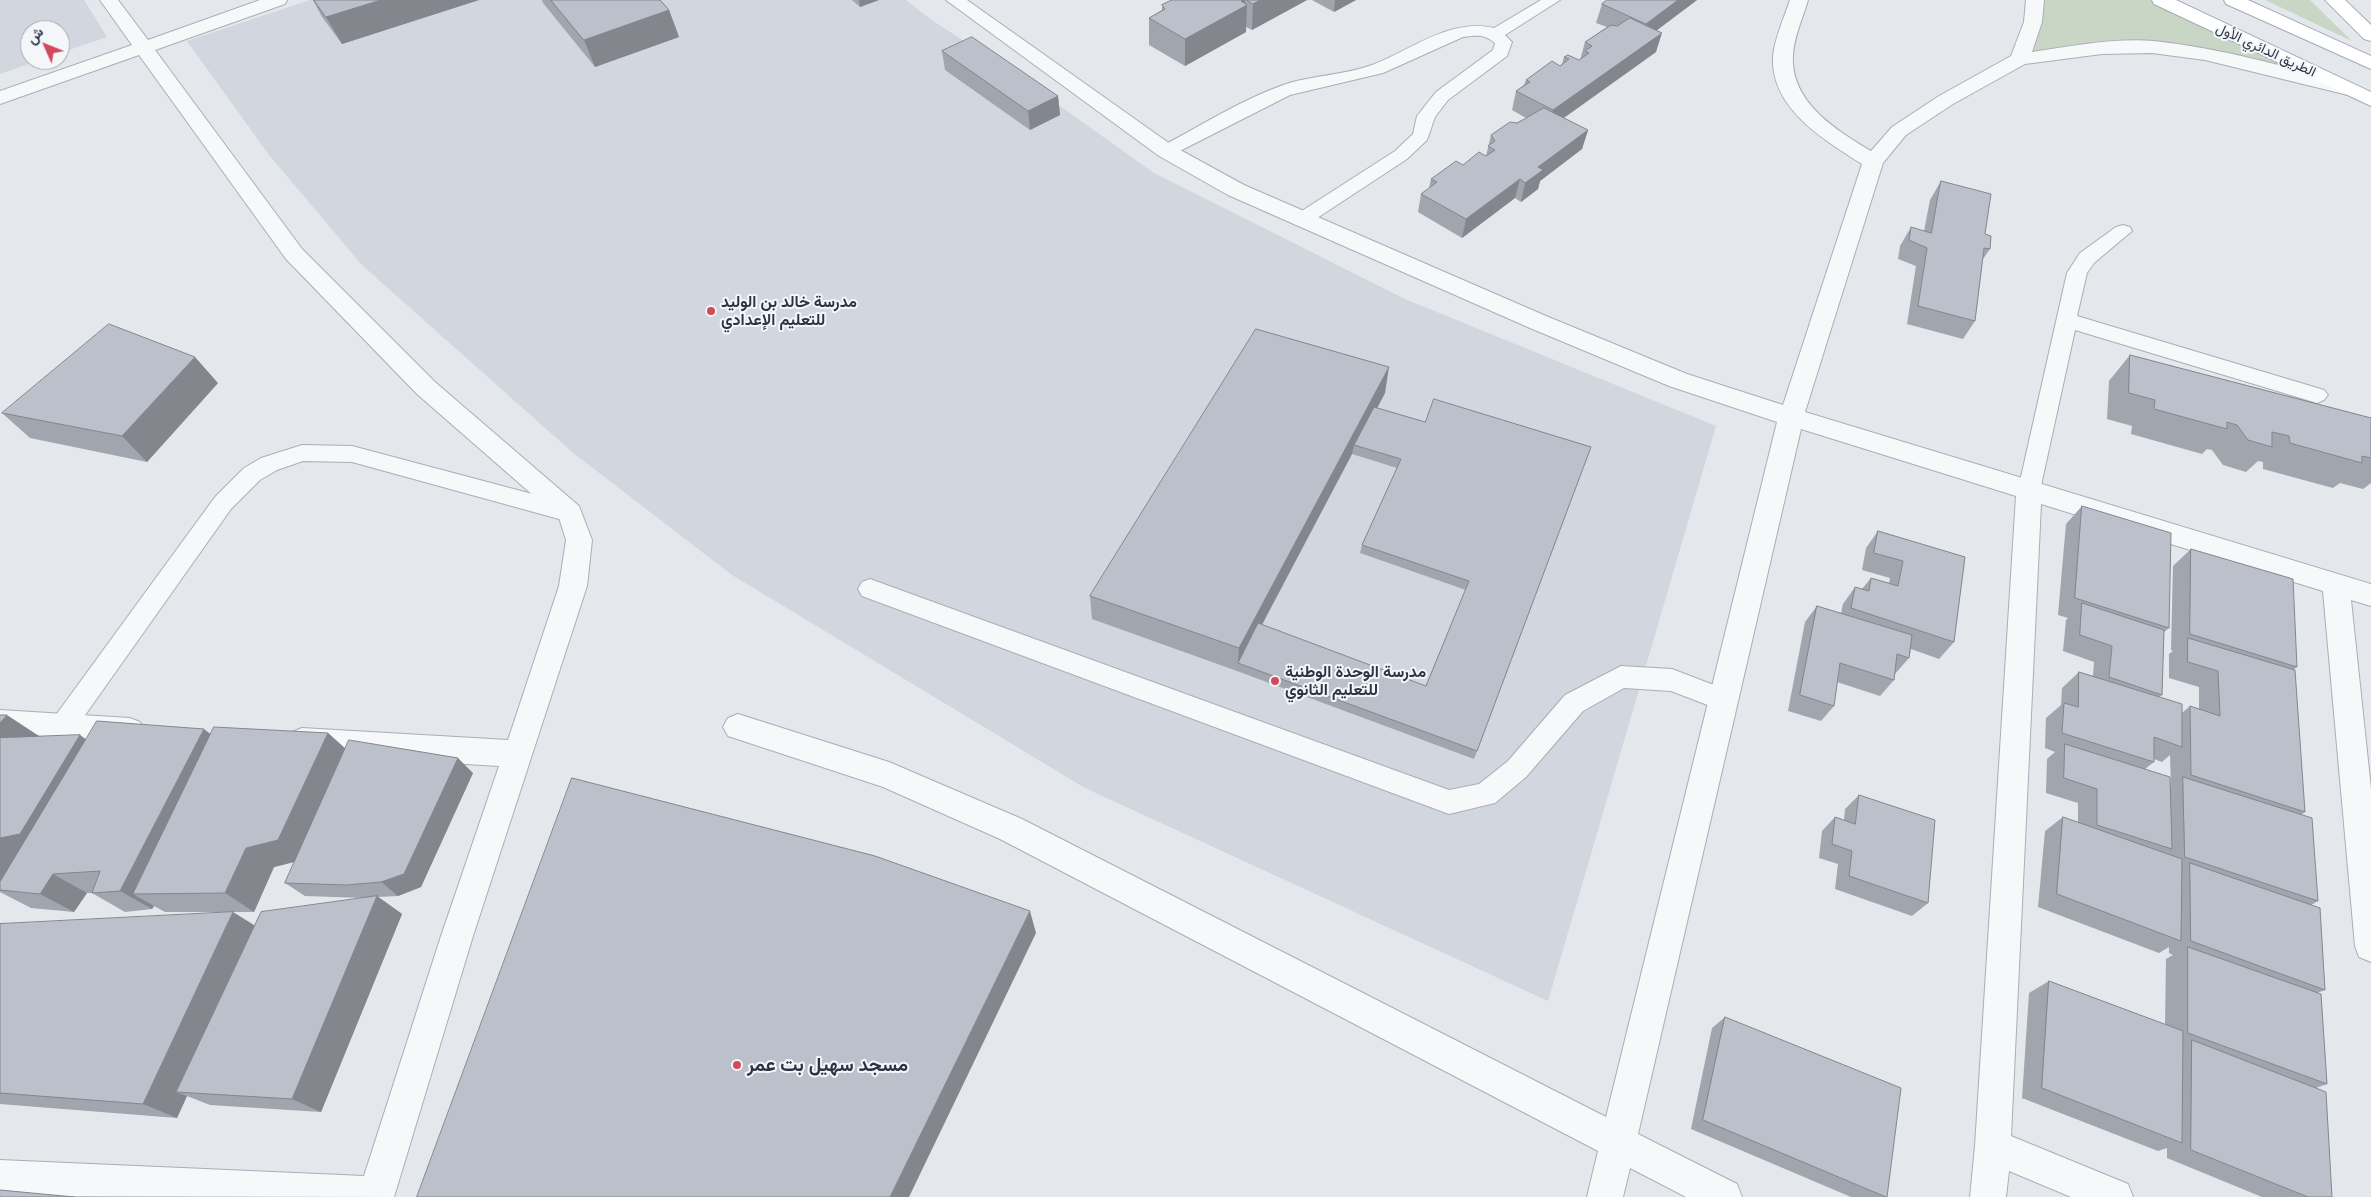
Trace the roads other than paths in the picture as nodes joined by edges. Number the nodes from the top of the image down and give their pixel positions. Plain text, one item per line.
1 (109, 0) edge
2 (278, 0) edge
3 (955, 0) edge
4 (1552, 0) edge
5 (1799, 0) edge
6 (2035, 0) edge
7 (2161, 0) edge
8 (2234, 0) edge
9 (2334, 0) edge
10 (1497, 33) junction
11 (2371, 34) edge
12 (141, 47) junction
13 (2020, 60) junction
14 (2371, 63) edge
15 (2348, 89) junction
16 (0, 98) edge
17 (2371, 100) edge
18 (1166, 151) junction
19 (1873, 162) junction
20 (1301, 220) junction
21 (2123, 231) dead end
22 (2066, 320) junction
23 (2317, 395) dead end
24 (1791, 417) junction
25 (2029, 490) junction
26 (570, 513) junction
27 (2336, 585) junction
28 (870, 589) dead end
29 (2371, 595) edge
30 (1723, 700) junction
31 (62, 727) junction
32 (738, 727) dead end
33 (3, 728) edge
34 (161, 733) edge
35 (270, 739) edge
36 (518, 754) junction
37 (2371, 946) edge
38 (1618, 1141) junction
39 (1993, 1146) junction
40 (0, 1178) edge
41 (376, 1196) edge
42 (1605, 1197) edge
43 (1724, 1197) edge
44 (1988, 1197) edge
45 (2115, 1197) edge

1 - 12 street
2 - 12 street
3 - 18 street
4 - 10 lane
5 - 19 street
6 - 13 street
7 - 15 main road, الطريق الدائري الأول
8 - 14 main road, الطريق الدائري الأول
9 - 11 main road
10 - 18 lane
10 - 20 lane
12 - 16 street
12 - 26 street
13 - 15 street
13 - 19 street
15 - 17 main road, الطريق الدائري الأول
18 - 20 street
19 - 24 street
20 - 24 street
21 - 22 lane
22 - 23 lane
22 - 25 lane
24 - 25 street
24 - 30 street
25 - 27 street
25 - 39 street
26 - 31 lane
26 - 36 street
27 - 29 street
27 - 37 street
28 - 30 lane
30 - 38 street
31 - 33 street
31 - 34 street
32 - 38 street
35 - 36 street
36 - 41 street
38 - 42 street
38 - 43 street
39 - 44 street
39 - 45 street
40 - 41 street

